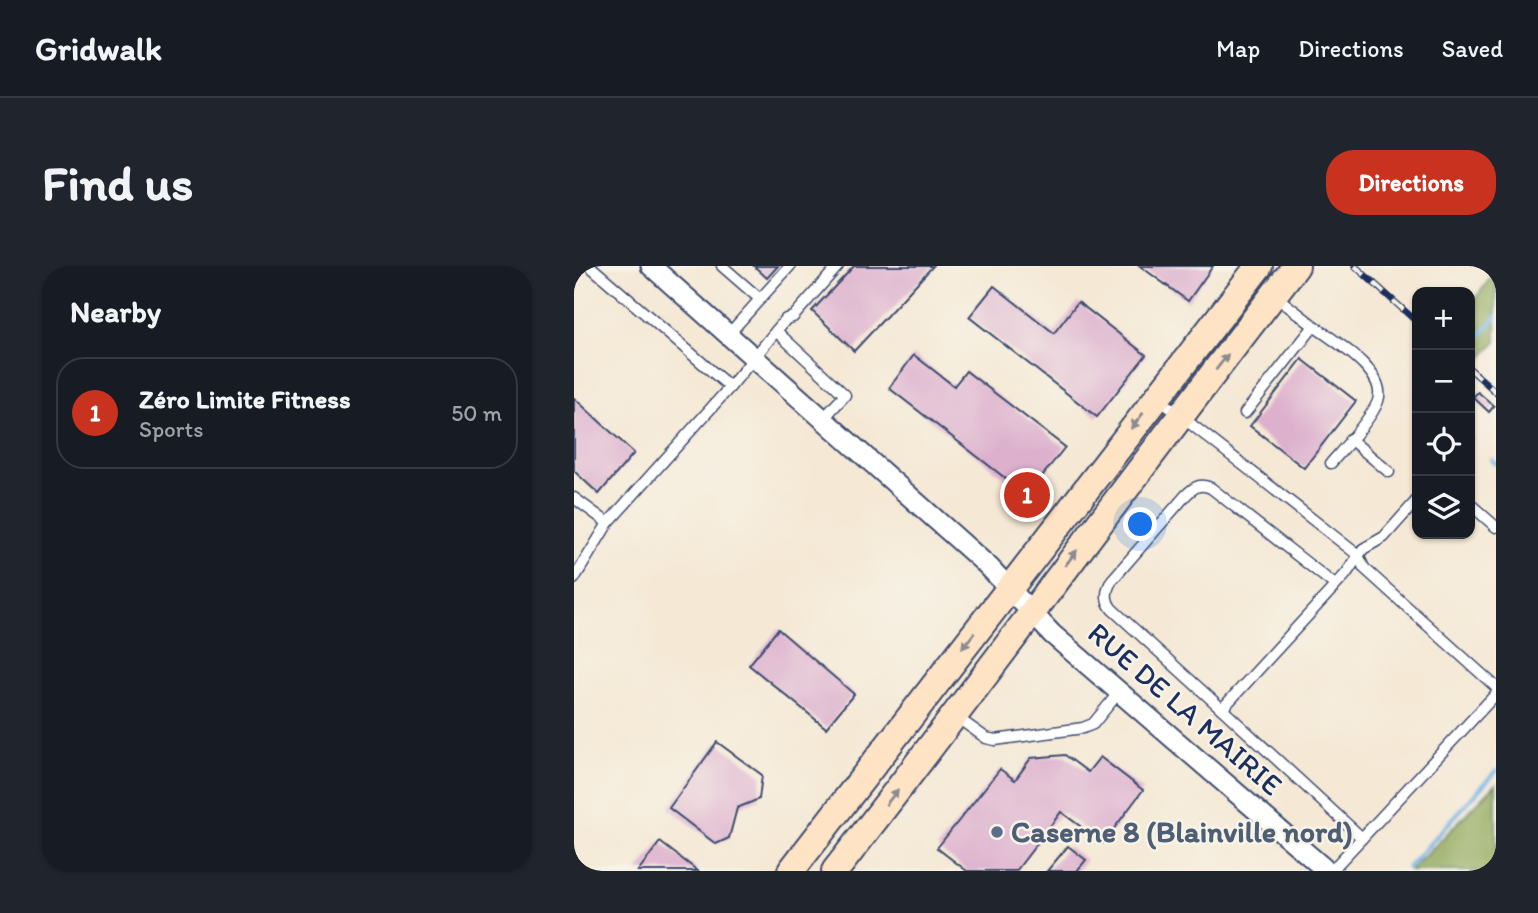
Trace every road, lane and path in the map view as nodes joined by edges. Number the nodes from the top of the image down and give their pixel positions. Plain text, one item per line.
1 (590, 266) edge
2 (722, 266) edge
3 (790, 266) edge
4 (838, 266) edge
5 (1259, 266) edge
6 (1296, 266) edge
7 (661, 269) edge
8 (1274, 294) junction
9 (760, 299) junction
10 (1314, 326) junction
11 (776, 331) junction
12 (728, 335) junction
13 (754, 359) junction
14 (730, 387) junction
15 (1156, 397) junction
16 (1245, 413) dead end
17 (1180, 416) junction
18 (823, 419) junction
19 (1350, 439) junction
20 (1331, 463) dead end
21 (1389, 472) dead end
22 (574, 498) edge
23 (1412, 506) edge
24 (1475, 508) edge
25 (608, 523) junction
26 (1496, 527) edge
27 (1358, 555) junction
28 (574, 579) edge
29 (1335, 586) junction
30 (1008, 588) junction
31 (1032, 614) junction
32 (1496, 687) edge
33 (1120, 691) junction
34 (1496, 694) edge
35 (1222, 709) junction
36 (955, 715) junction
37 (843, 803) junction
38 (870, 825) junction
39 (1362, 838) junction
40 (811, 844) junction
41 (837, 869) edge
42 (791, 871) edge
43 (1329, 871) edge

1 - 14 lane
2 - 9 lane
3 - 9 lane
4 - 11 lane
5 - 15 main road
6 - 8 main road
7 - 12 street, RUE DE LA MAIRIE
8 - 10 lane
17 -> 8 main road
9 - 12 lane
10 - 16 lane
10 - 19 lane
11 - 13 lane
11 - 18 lane
12 - 13 street, RUE DE LA MAIRIE
13 - 14 lane
13 - 18 street, RUE DE LA MAIRIE
14 - 25 lane
15 - 17 lane
15 -> 30 main road
17 - 27 lane
31 -> 17 main road
18 - 30 street, RUE DE LA MAIRIE
19 - 20 lane
19 - 21 lane
22 - 25 lane
23 - 27 lane
24 - 26 lane
25 - 28 lane
27 - 29 lane
27 - 32 lane
29 - 35 lane
29 - 35 lane
30 - 31 street, RUE DE LA MAIRIE
30 -> 37 main road
31 - 33 street, RUE DE LA MAIRIE
31 - 36 main road
33 - 36 lane
33 - 43 street, RUE DE LA MAIRIE
34 - 39 lane
35 - 39 lane
38 -> 36 main road
37 - 38 main road
37 - 40 main road
38 - 41 main road
39 - 43 lane
40 - 41 main road
40 - 42 main road

